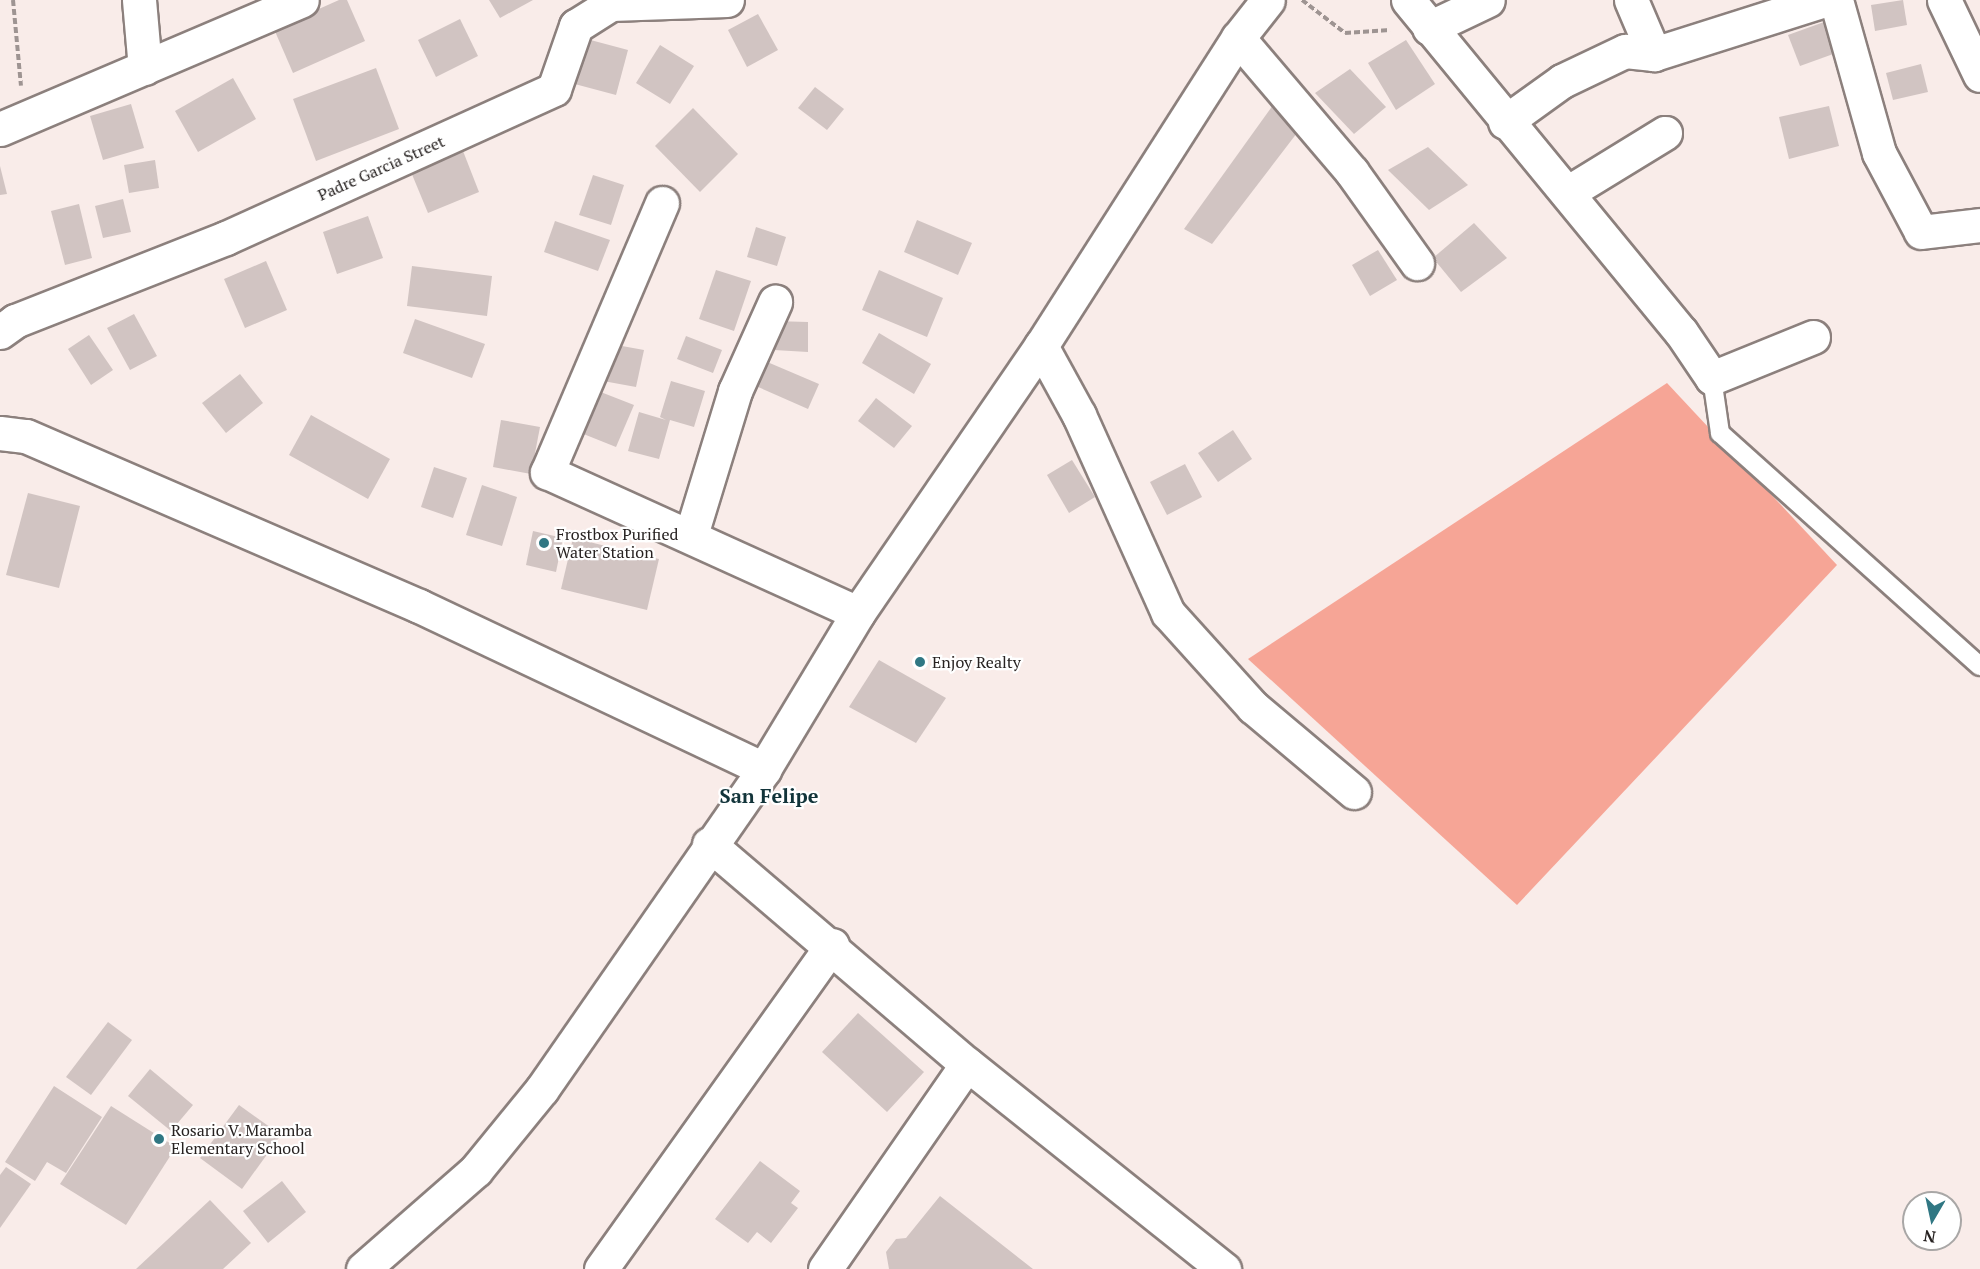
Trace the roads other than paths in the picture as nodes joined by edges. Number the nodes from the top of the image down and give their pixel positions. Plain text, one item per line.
1 (139, 0) edge
2 (302, 0) edge
3 (727, 0) edge
4 (1268, 0) edge
5 (1408, 0) edge
6 (1488, 0) edge
7 (1631, 0) edge
8 (1824, 0) edge
9 (1836, 0) edge
10 (1944, 0) edge
11 (1429, 28) junction
12 (1238, 38) junction
13 (1654, 54) junction
14 (145, 68) junction
15 (1980, 75) edge
16 (1505, 122) junction
17 (12, 124) edge
18 (1665, 133) dead end
19 (1567, 193) junction
20 (662, 203) dead end
21 (1980, 225) edge
22 (1417, 263) dead end
23 (775, 302) dead end
24 (0, 332) edge
25 (1813, 337) dead end
26 (1041, 346) junction
27 (1712, 378) junction
28 (0, 433) edge
29 (691, 535) junction
30 (858, 614) junction
31 (1980, 666) edge
32 (764, 769) junction
33 (1354, 792) dead end
34 (709, 844) junction
35 (832, 945) junction
36 (967, 1064) junction
37 (363, 1269) edge
38 (601, 1269) edge
39 (825, 1269) edge
40 (1224, 1269) edge

1 - 14 street
2 - 14 street
3 - 24 street, Padre Garcia Street
4 - 12 street
5 - 11 street
6 - 11 street
7 - 13 street
8 - 13 street
9 - 21 street
10 - 15 street
11 - 16 street
12 - 22 street
12 - 26 street
13 - 16 street
14 - 17 street
16 - 19 street
18 - 19 street
19 - 27 street
20 - 29 street
23 - 29 street
25 - 27 street
26 - 30 street
26 - 33 street
27 - 31 lane
28 - 32 street
29 - 30 street
30 - 32 street
32 - 34 street
34 - 35 street
34 - 37 street
35 - 36 street
35 - 38 street
36 - 39 street
36 - 40 street

